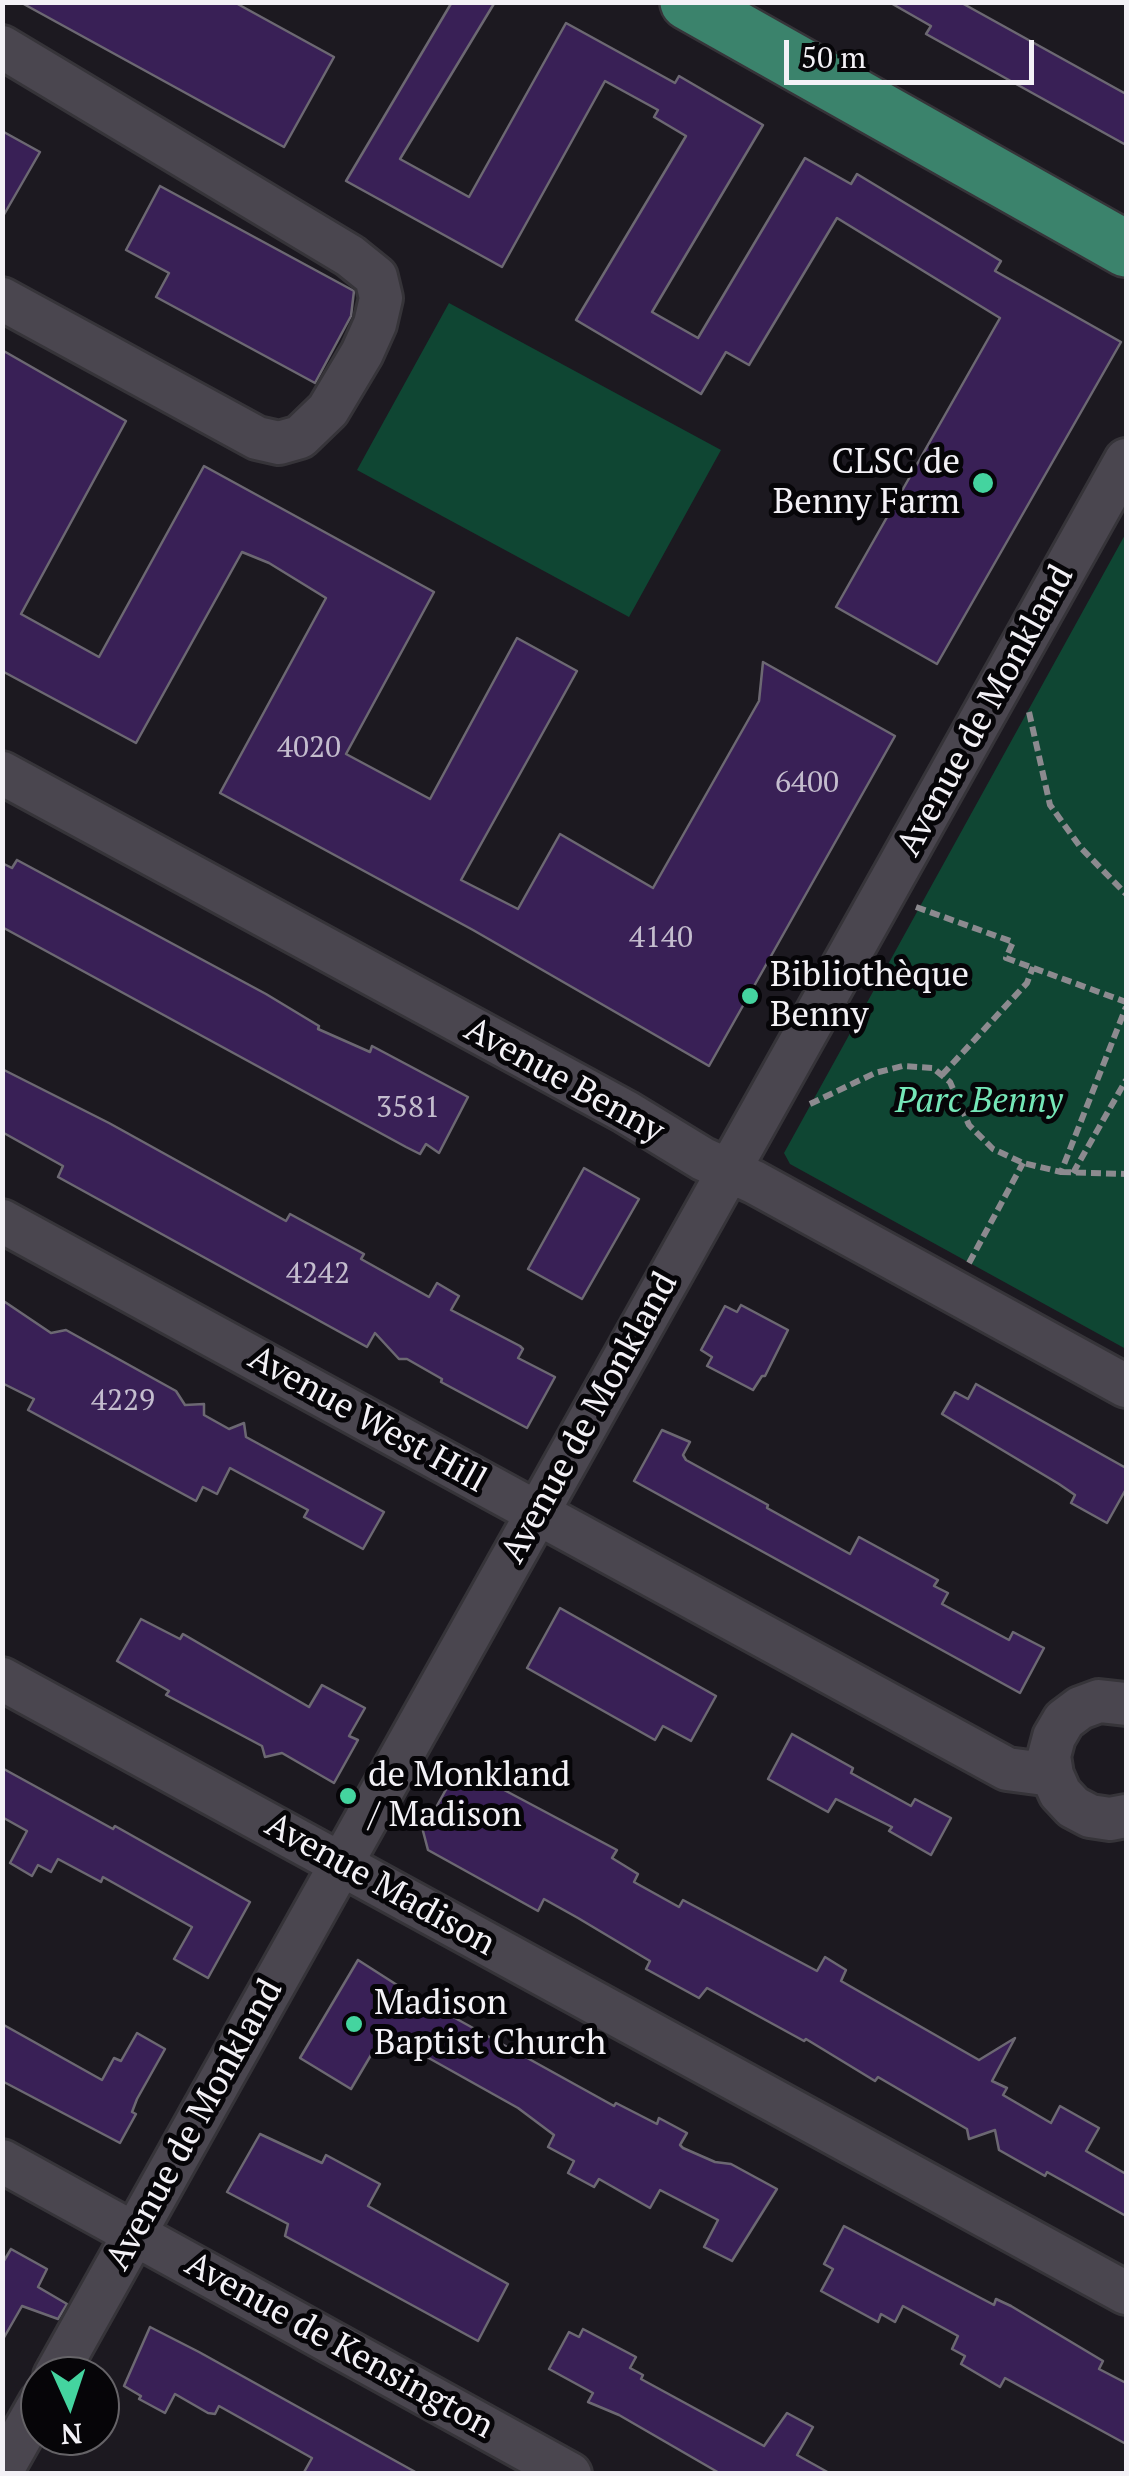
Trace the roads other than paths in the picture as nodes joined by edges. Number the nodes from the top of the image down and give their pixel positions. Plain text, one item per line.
1 (688, 2) edge
2 (5, 48) edge
3 (1126, 248) edge
4 (2, 299) edge
5 (1126, 460) edge
6 (2, 773) edge
7 (728, 1170) junction
8 (2, 1222) edge
9 (1126, 1386) edge
10 (538, 1512) junction
11 (2, 1679) edge
12 (1126, 1704) edge
13 (1052, 1775) junction
14 (1126, 1816) edge
15 (341, 1863) junction
16 (2, 2161) edge
17 (136, 2234) junction
18 (1126, 2292) edge
19 (67, 2356) edge
20 (20, 2439) edge
21 (2, 2470) edge
22 (570, 2474) edge

1 - 3 main road
2 - 4 street
5 - 7 street, Avenue de Monkland
6 - 7 street, Avenue Benny
7 - 9 street, Avenue Benny
7 - 10 street, Avenue de Monkland
8 - 10 street, Avenue West Hill
10 - 13 street, Avenue West Hill
10 - 15 street, Avenue de Monkland
11 - 15 street, Avenue Madison
12 - 13 street
13 - 14 street
15 - 17 street, Avenue de Monkland
15 - 18 street, Avenue Madison
16 - 17 street, Avenue de Kensington
17 - 19 street, Avenue de Monkland
17 - 22 street, Avenue de Kensington
20 - 21 street

